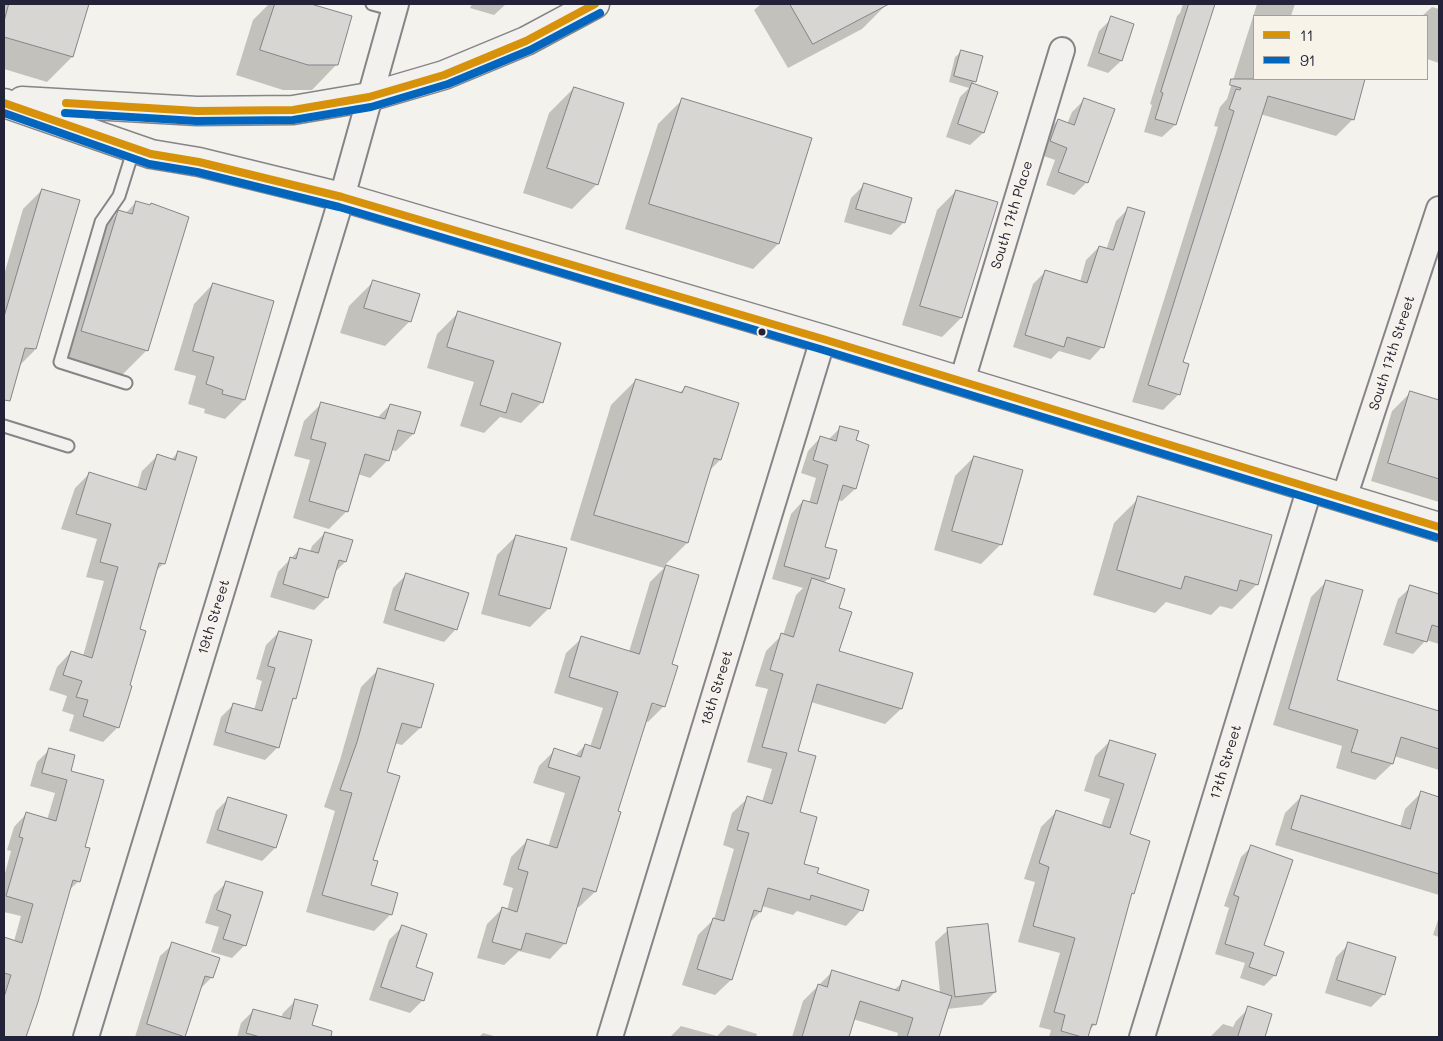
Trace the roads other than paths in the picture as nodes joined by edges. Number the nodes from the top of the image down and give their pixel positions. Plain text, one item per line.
1 (595, 4) edge
2 (388, 6) edge
3 (1062, 50) dead end
4 (369, 97) junction
5 (4, 101) edge
6 (134, 148) junction
7 (342, 197) junction
8 (1439, 209) edge
9 (823, 339) junction
10 (962, 381) junction
11 (126, 383) dead end
12 (4, 426) edge
13 (68, 446) dead end
14 (1310, 488) junction
15 (1344, 498) junction
16 (1439, 527) edge
17 (86, 1037) edge
18 (610, 1037) edge
19 (1142, 1037) edge

1 - 4 main road
2 - 4 street, 19th Street
3 - 10 street, South 17th Place
4 - 5 main road
4 - 7 street, 19th Street
5 - 6 main road
6 - 7 main road
6 - 11 lane
7 - 9 main road
7 - 17 street, 19th Street
8 - 15 street, South 17th Street
9 - 10 main road
9 - 18 street, 18th Street
10 - 14 main road
12 - 13 lane
14 - 15 main road
14 - 19 street, 17th Street
15 - 16 main road

